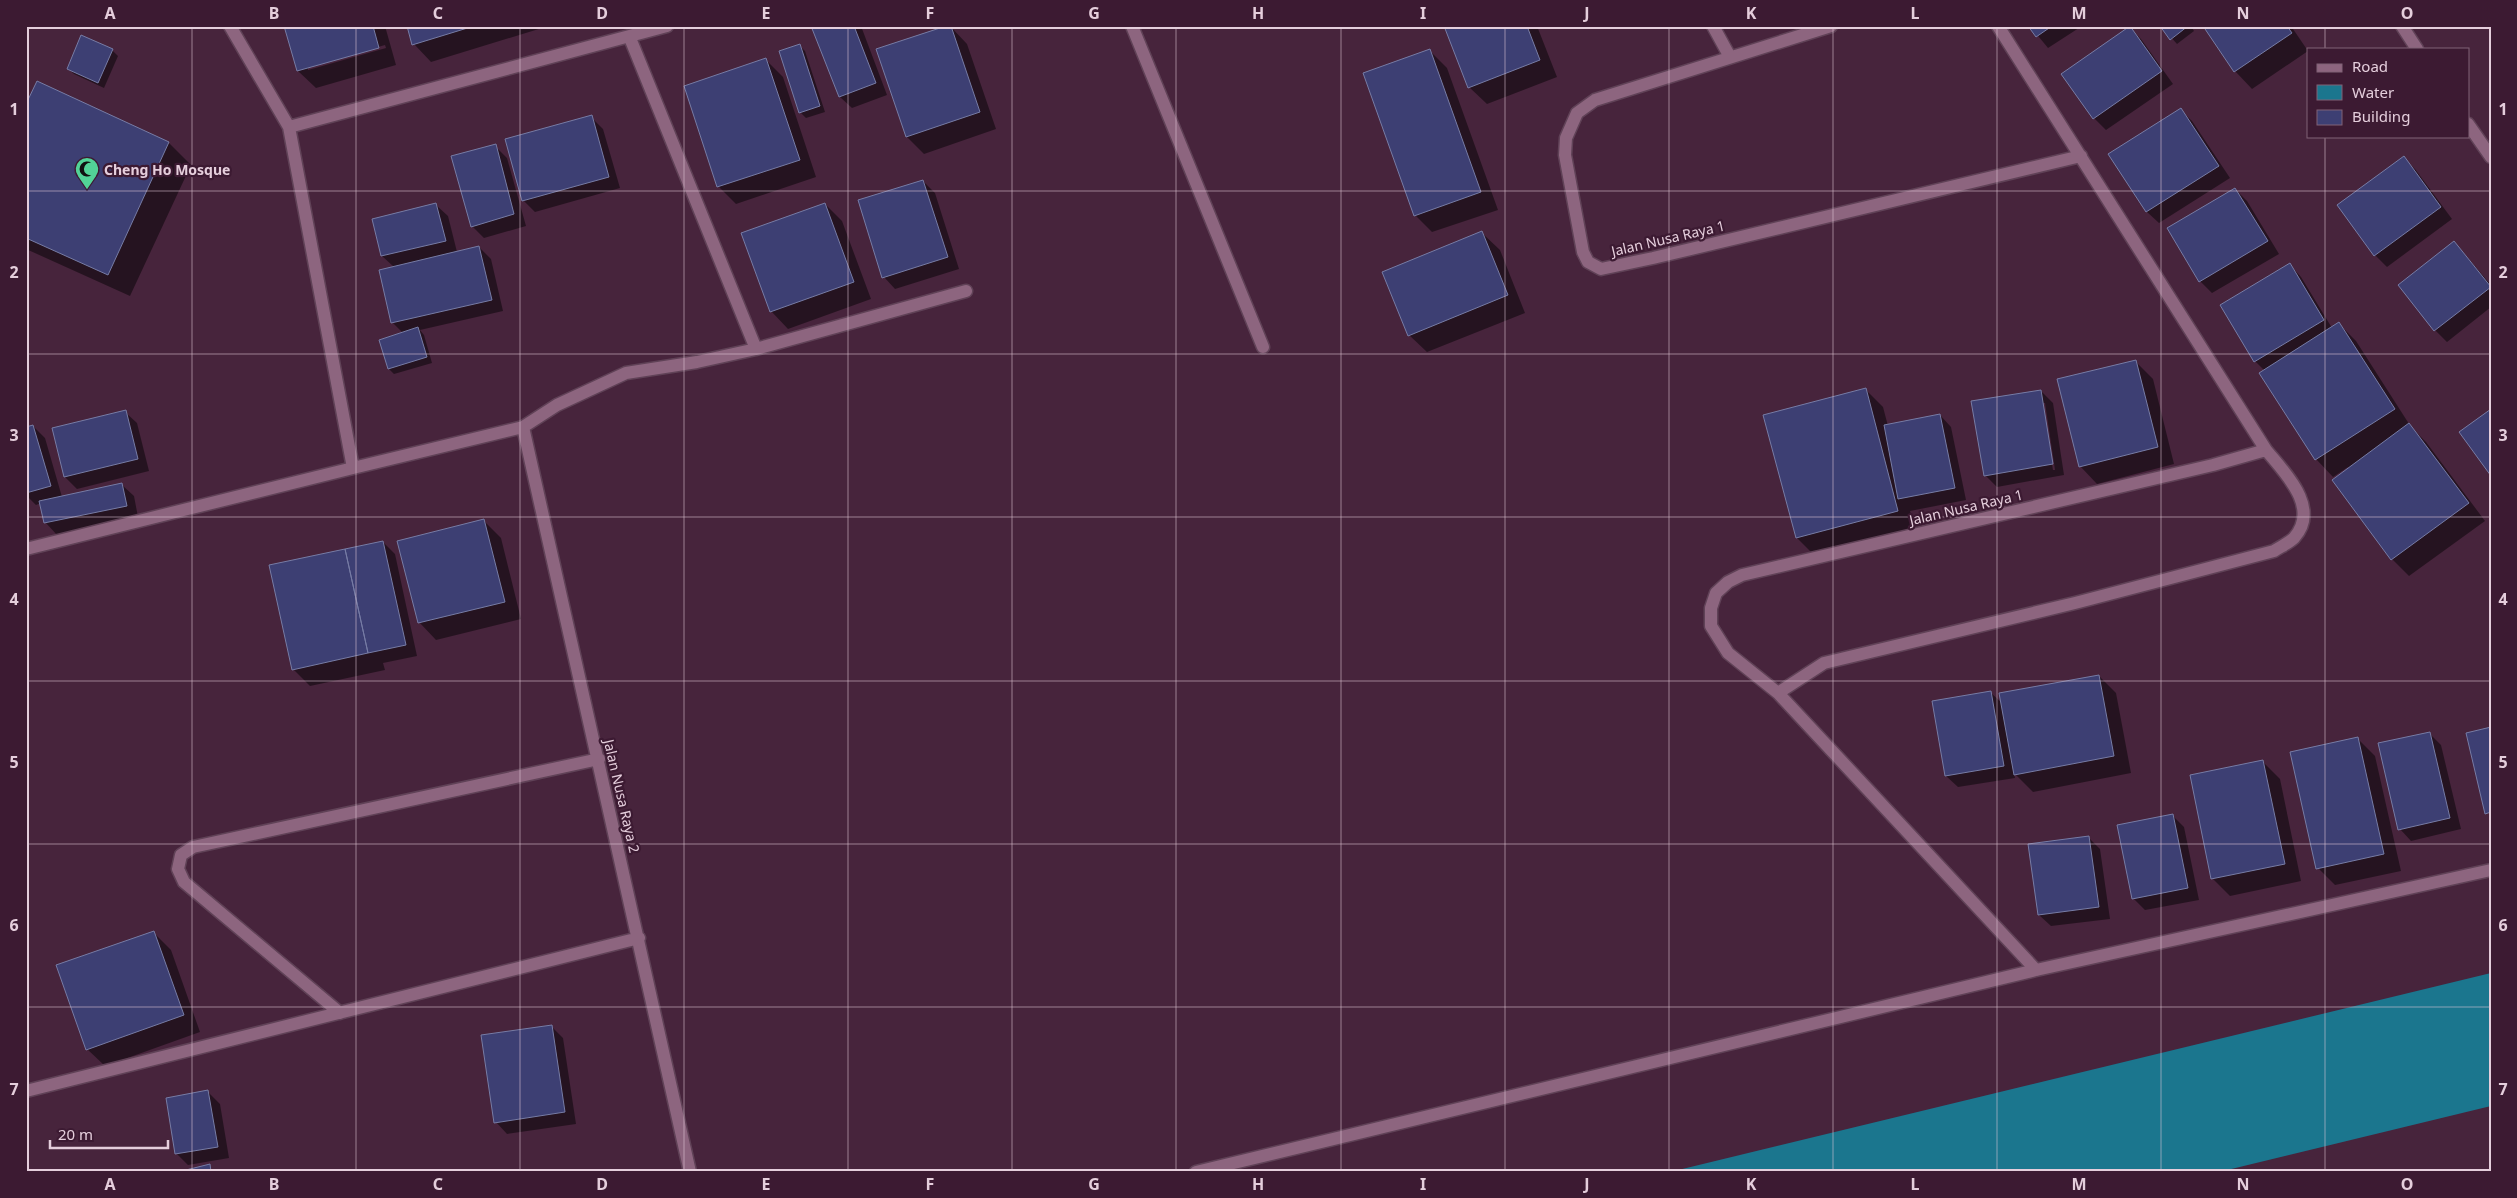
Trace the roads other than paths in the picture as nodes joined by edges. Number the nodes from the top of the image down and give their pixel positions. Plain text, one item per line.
1 (230, 26) edge
2 (667, 26) edge
3 (1132, 26) edge
4 (1714, 26) edge
5 (1831, 26) edge
6 (1998, 26) edge
7 (2402, 26) edge
8 (630, 38) junction
9 (2416, 48) edge
10 (1730, 57) junction
11 (289, 127) junction
12 (2470, 127) edge
13 (2080, 156) junction
14 (2491, 157) edge
15 (966, 291) dead end
16 (1263, 348) dead end
17 (756, 349) junction
18 (523, 427) junction
19 (2266, 450) junction
20 (353, 468) junction
21 (26, 550) edge
22 (1778, 693) junction
23 (599, 759) junction
24 (2491, 870) edge
25 (639, 938) junction
26 (2036, 970) junction
27 (340, 1013) junction
28 (26, 1090) edge
29 (690, 1172) edge
30 (1196, 1172) edge

1 - 11 street
2 - 8 street
3 - 16 street
4 - 10 street
5 - 10 street, Jalan Nusa Raya 1
6 - 13 street
7 - 9 street
8 - 11 street
8 - 17 street
10 - 13 street, Jalan Nusa Raya 1
11 - 20 street
12 - 14 street
13 - 19 street
15 - 17 street
17 - 18 street
18 - 20 street
18 - 23 street, Jalan Nusa Raya 2
19 - 22 street
19 - 22 street, Jalan Nusa Raya 1
20 - 21 street
22 - 26 street, Jalan Nusa Raya 1
23 - 25 street, Jalan Nusa Raya 2
23 - 27 street
24 - 26 street
25 - 27 street
25 - 29 street, Jalan Nusa Raya 2
26 - 30 street
27 - 28 street

